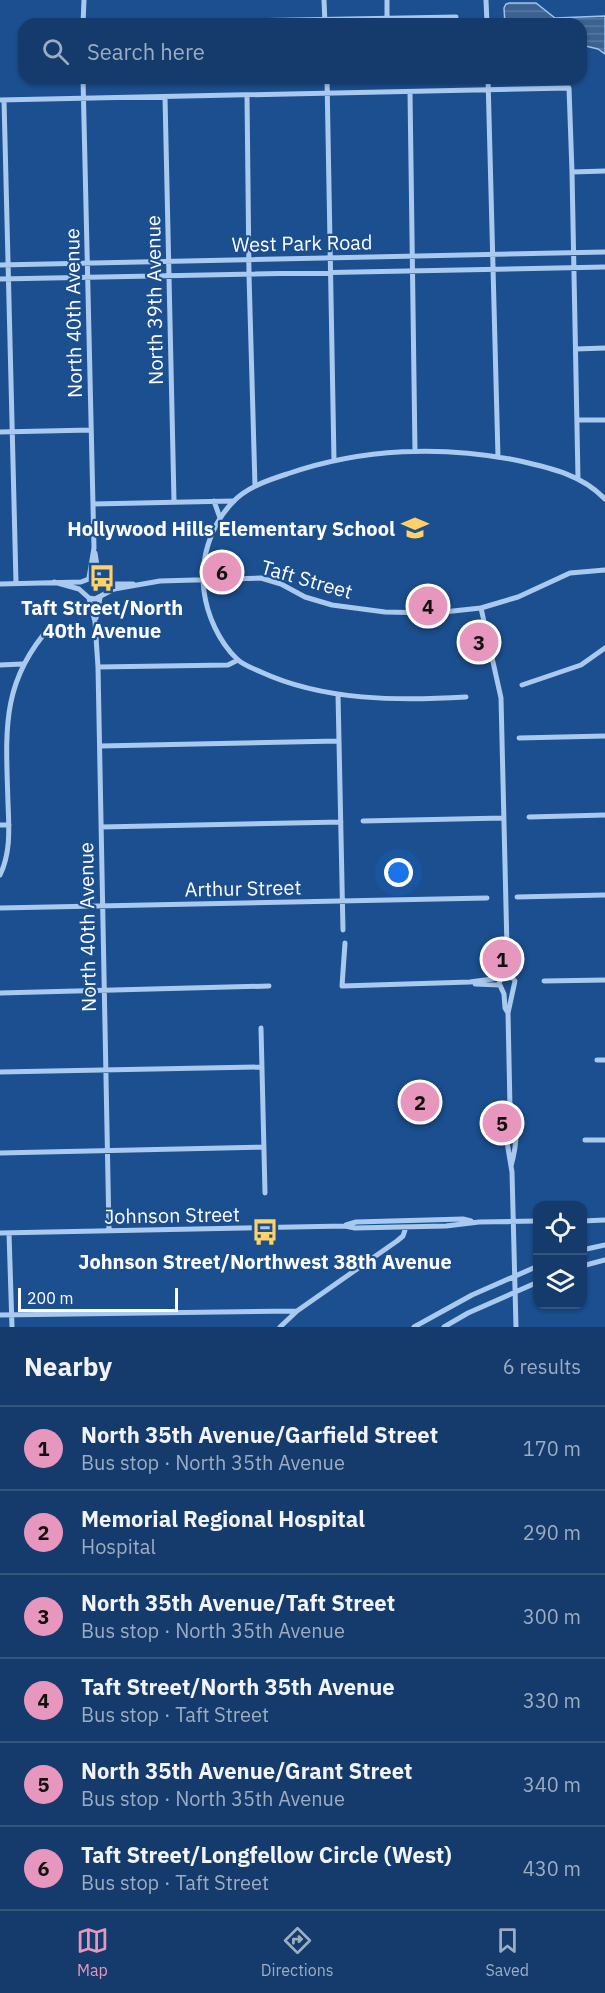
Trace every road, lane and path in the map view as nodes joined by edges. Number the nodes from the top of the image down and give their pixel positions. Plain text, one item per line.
1 (84, 0) edge
2 (324, 0) edge
3 (387, 0) edge
4 (486, 0) edge
5 (456, 17) dead end
6 (83, 18) edge
7 (325, 18) edge
8 (387, 18) joint
9 (487, 18) edge
10 (83, 84) edge
11 (327, 84) edge
12 (488, 84) edge
13 (489, 90) junction
14 (410, 92) junction
15 (327, 93) junction
16 (247, 95) junction
17 (165, 97) junction
18 (84, 99) junction
19 (2, 100) edge
20 (605, 171) edge
21 (573, 172) junction
22 (605, 252) edge
23 (573, 253) junction
24 (492, 255) junction
25 (411, 256) junction
26 (331, 258) junction
27 (249, 260) junction
28 (168, 261) junction
29 (87, 262) junction
30 (8, 264) junction
31 (0, 265) edge
32 (574, 267) junction
33 (605, 267) edge
34 (493, 269) junction
35 (412, 270) junction
36 (331, 272) junction
37 (249, 275) junction
38 (168, 276) junction
39 (88, 278) junction
40 (0, 279) edge
41 (8, 279) junction
42 (605, 348) edge
43 (576, 349) junction
44 (578, 420) junction
45 (605, 420) edge
46 (91, 430) junction
47 (0, 432) edge
48 (12, 432) junction
49 (416, 451) junction
50 (498, 457) junction
51 (334, 460) junction
52 (578, 478) junction
53 (255, 486) junction
54 (602, 493) edge
55 (605, 500) edge
56 (174, 501) junction
57 (214, 501) junction
58 (233, 501) junction
59 (93, 504) junction
60 (220, 519) junction
61 (94, 548) junction
62 (605, 570) edge
63 (203, 579) junction
64 (87, 580) junction
65 (102, 580) junction
66 (54, 582) junction
67 (16, 583) junction
68 (0, 584) edge
69 (138, 584) junction
70 (84, 591) junction
71 (102, 595) junction
72 (89, 598) junction
73 (481, 608) junction
74 (95, 622) junction
75 (50, 627) dead end
76 (605, 648) edge
77 (602, 654) edge
78 (238, 660) junction
79 (0, 664) edge
80 (22, 664) junction
81 (98, 667) junction
82 (522, 686) dead end
83 (338, 694) junction
84 (466, 697) dead end
85 (605, 736) edge
86 (519, 738) dead end
87 (338, 741) junction
88 (3, 744) edge
89 (100, 747) junction
90 (605, 815) edge
91 (529, 817) dead end
92 (503, 818) junction
93 (363, 821) dead end
94 (341, 822) junction
95 (0, 825) edge
96 (9, 825) junction
97 (101, 827) junction
98 (0, 875) edge
99 (605, 895) edge
100 (517, 897) dead end
101 (487, 898) dead end
102 (343, 901) junction
103 (102, 906) junction
104 (0, 908) edge
105 (343, 930) dead end
106 (345, 943) dead end
107 (503, 980) junction
108 (605, 980) edge
109 (544, 981) dead end
110 (269, 986) dead end
111 (512, 988) junction
112 (103, 991) junction
113 (0, 993) edge
114 (508, 1013) junction
115 (261, 1028) dead end
116 (597, 1060) dead end
117 (605, 1060) edge
118 (262, 1067) junction
119 (105, 1070) junction
120 (0, 1072) edge
121 (510, 1107) junction
122 (585, 1140) dead end
123 (605, 1140) edge
124 (263, 1147) junction
125 (106, 1151) junction
126 (0, 1153) edge
127 (511, 1167) junction
128 (265, 1193) dead end
129 (605, 1220) edge
130 (533, 1221) edge
131 (587, 1221) edge
132 (479, 1222) junction
133 (514, 1222) junction
134 (345, 1226) junction
135 (406, 1227) junction
136 (109, 1231) junction
137 (0, 1233) edge
138 (9, 1233) junction
139 (605, 1245) edge
140 (587, 1249) edge
141 (605, 1260) edge
142 (587, 1265) edge
143 (533, 1267) edge
144 (515, 1274) junction
145 (533, 1284) edge
146 (516, 1290) junction
147 (297, 1311) junction
148 (12, 1314) junction
149 (0, 1315) edge
150 (12, 1327) edge
151 (280, 1327) edge
152 (414, 1327) edge
153 (444, 1327) edge
154 (516, 1327) edge

1 - 6 street
2 - 7 street
3 - 8 street
4 - 9 street
5 - 8 street
10 - 18 street, North 40th Avenue
11 - 15 street
12 - 13 street
13 - 14 street
13 - 21 street
13 - 24 street
14 - 15 street
14 - 25 street
15 - 16 street
15 - 26 street
16 - 17 street
16 - 27 street
17 - 18 street
17 - 28 street, North 39th Avenue
18 - 19 street
18 - 29 street, North 40th Avenue
19 - 30 street
20 - 21 street
21 - 23 street
22 - 23 street, West Park Road
23 - 24 street, West Park Road
23 - 32 street
24 - 25 street, West Park Road
24 - 34 street
25 - 26 street, West Park Road
25 - 35 street
26 - 27 street, West Park Road
26 - 36 street
27 - 28 street, West Park Road
27 - 37 street
28 - 29 street, West Park Road
28 - 38 street, North 39th Avenue
29 - 30 street, West Park Road
29 - 39 street, North 40th Avenue
30 - 31 street, West Park Road
30 - 41 street
32 - 33 street, West Park Road
32 - 34 street, West Park Road
32 - 43 street
34 - 35 street, West Park Road
34 - 50 street
35 - 36 street, West Park Road
35 - 49 street
36 - 37 street, West Park Road
36 - 51 street
37 - 38 street, West Park Road
37 - 53 street
38 - 39 street, West Park Road
38 - 56 street, North 39th Avenue
39 - 41 street, West Park Road
39 - 46 street, North 40th Avenue
40 - 41 street, West Park Road
41 - 48 street
42 - 43 street
43 - 44 street
44 - 45 street
44 - 52 street
46 - 48 street
46 - 59 street, North 40th Avenue
47 - 48 street
48 - 67 street
49 - 50 street
49 - 51 street
50 - 52 street
51 - 53 street
52 - 54 street
53 - 58 street
54 - 55 street
56 - 57 street
56 - 59 street
57 - 58 street
57 - 60 street
58 - 60 street
59 - 61 street, North 40th Avenue
60 - 63 street
61 - 64 street, North 40th Avenue
61 - 65 street, North 40th Avenue
62 - 73 street, Taft Street
63 - 69 street, Taft Street
63 - 73 street, Taft Street
63 - 78 street
64 - 65 street, Taft Street
64 - 66 street
64 - 70 street, North 40th Avenue
65 - 69 street, Taft Street
65 - 71 street, North 40th Avenue
66 - 67 street
66 - 70 street
67 - 68 street
69 - 71 street, Taft Street
70 - 72 street
71 - 72 street, Taft Street
71 - 74 street, North 40th Avenue
72 - 74 street, North 40th Avenue
73 - 92 street
74 - 81 street, North 40th Avenue
75 - 80 street
76 - 77 street
77 - 82 street
78 - 81 street
78 - 83 street
79 - 80 street
80 - 88 street
81 - 89 street, North 40th Avenue
83 - 84 street
83 - 87 street
85 - 86 street
87 - 89 street
87 - 94 street
88 - 96 street
89 - 97 street, North 40th Avenue
90 - 91 street
92 - 93 street
92 - 107 street
94 - 97 street
94 - 102 street
95 - 96 street
96 - 98 street
97 - 103 street, North 40th Avenue
99 - 100 street
101 - 102 street, Arthur Street
102 - 103 street, Arthur Street
102 - 105 street
103 - 104 street, Arthur Street
103 - 112 street, North 40th Avenue
106 - 107 street
107 - 111 street
107 - 111 street
107 - 114 street
108 - 109 street
110 - 112 street
111 - 114 street
112 - 113 street
112 - 119 street, North 40th Avenue
114 - 121 street
115 - 118 street
116 - 117 street
118 - 119 street
118 - 124 street
119 - 120 street
119 - 125 street, North 40th Avenue
121 - 127 street
121 - 127 street
122 - 123 street
124 - 125 street
124 - 128 street
125 - 126 street
125 - 136 street, North 40th Avenue
127 - 133 street
129 - 131 street
130 - 133 street, Johnson Street
132 - 133 street, Johnson Street
132 - 134 street, Johnson Street
132 - 135 street, Johnson Street
133 - 144 street
134 - 135 street, Johnson Street
134 - 136 street, Johnson Street
135 - 147 street
136 - 138 street, Johnson Street
137 - 138 street, Johnson Street
138 - 148 street
139 - 140 street
141 - 142 street
143 - 144 street
144 - 146 street
144 - 152 street
145 - 146 street
146 - 153 street
146 - 154 street
147 - 148 street
147 - 151 street
148 - 149 street
148 - 150 street

